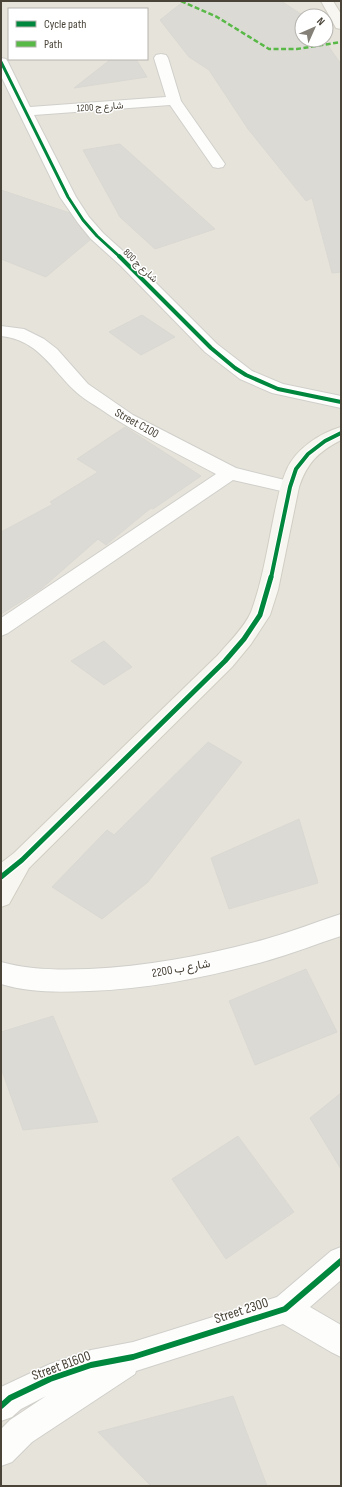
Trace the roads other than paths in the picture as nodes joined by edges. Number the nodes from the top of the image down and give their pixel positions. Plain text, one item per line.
1 (327, 1) edge
2 (341, 25) edge
3 (162, 58) dead end
4 (1, 62) edge
5 (174, 101) junction
6 (27, 111) junction
7 (218, 164) dead end
8 (1, 323) edge
9 (9, 332) edge
10 (341, 402) edge
11 (341, 433) edge
12 (230, 473) junction
13 (290, 487) junction
14 (1, 628) edge
15 (22, 860) junction
16 (1, 877) edge
17 (1, 897) edge
18 (341, 925) edge
19 (6, 977) edge
20 (341, 1261) edge
21 (285, 1309) junction
22 (341, 1342) edge
23 (133, 1357) junction
24 (1, 1406) edge
25 (1, 1451) edge

1 - 2 street
3 - 5 street
4 - 6 street, شارع ج 800
5 - 6 street, شارع ج 1200
5 - 7 street
6 - 10 street, شارع ج 800
8 - 9 street, Street C100
9 - 12 street, Street C100
11 - 13 street
12 - 13 street, Street C100
12 - 14 street
13 - 15 street
15 - 16 street
15 - 17 street
18 - 19 street, شارع ب 2200
20 - 21 street, Street 2300
21 - 22 street
21 - 23 street, Street 2300
23 - 24 street, Street B1600
23 - 25 street

